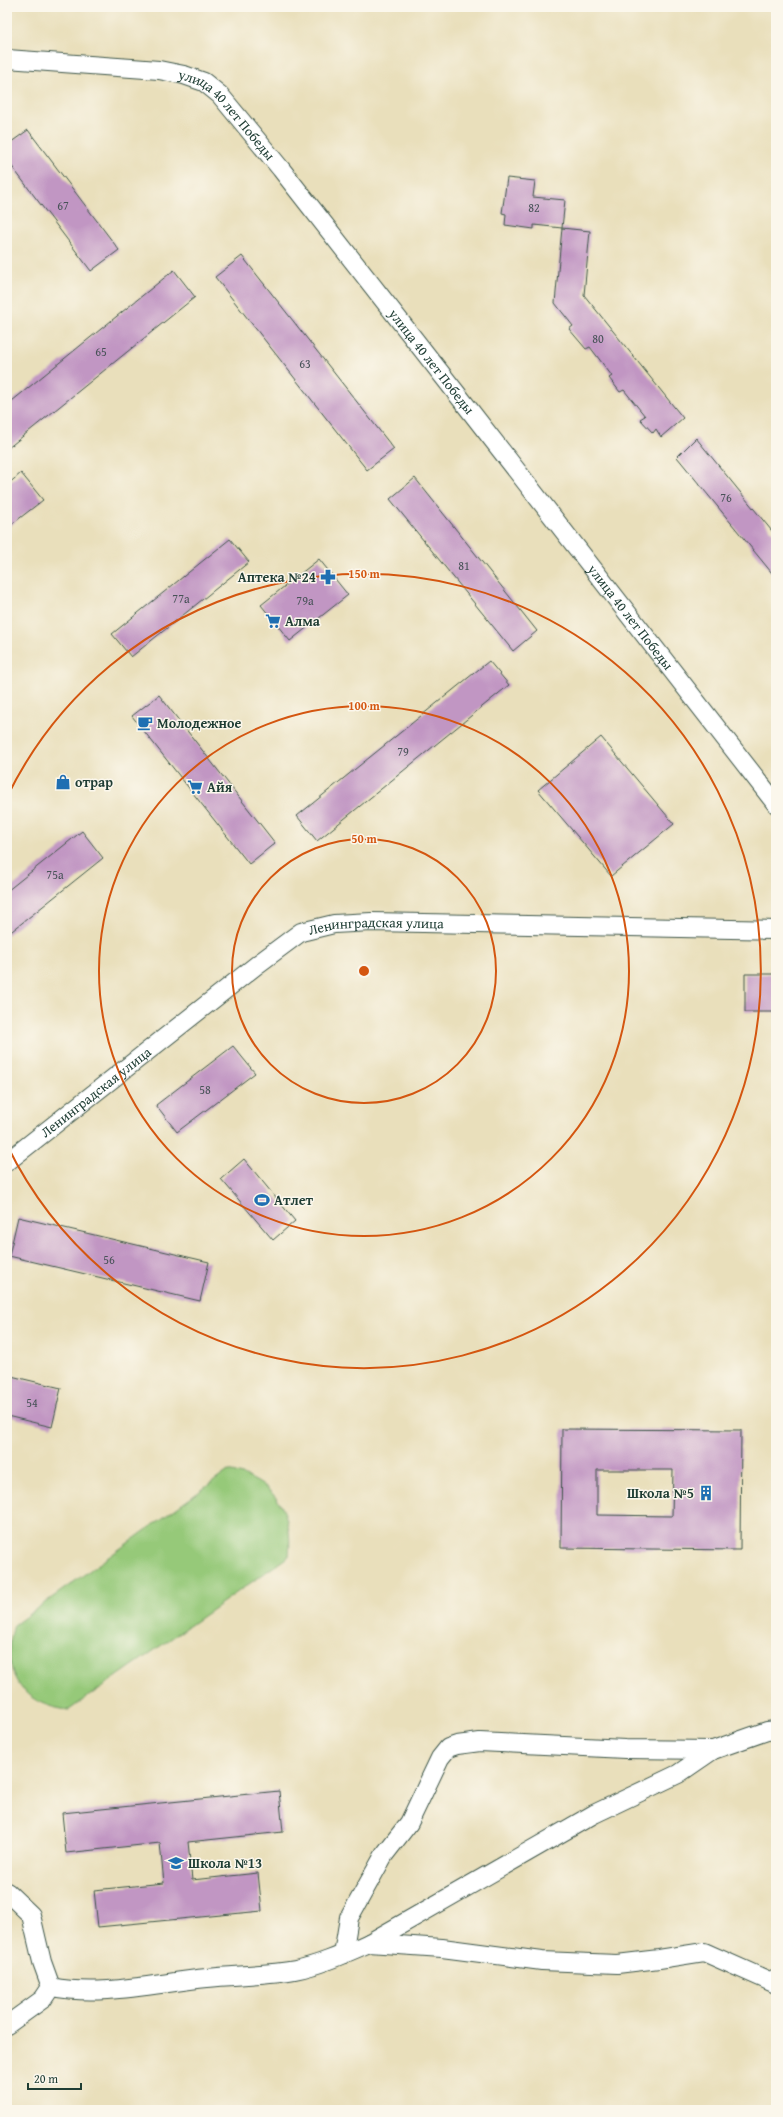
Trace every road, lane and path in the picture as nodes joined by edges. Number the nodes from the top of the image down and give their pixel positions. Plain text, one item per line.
1 (7, 59) edge
2 (776, 804) edge
3 (776, 930) edge
4 (7, 1162) edge
5 (776, 1730) edge
6 (713, 1750) junction
7 (7, 1892) edge
8 (369, 1943) junction
9 (343, 1954) junction
10 (776, 1984) edge
11 (51, 1988) junction
12 (7, 2025) edge

1 - 2 street, улица 40 лет Победы
3 - 4 street, Ленинградская улица
5 - 6 street
6 - 8 street
6 - 9 street
7 - 11 street
8 - 9 street
8 - 10 street
9 - 11 street
11 - 12 street

